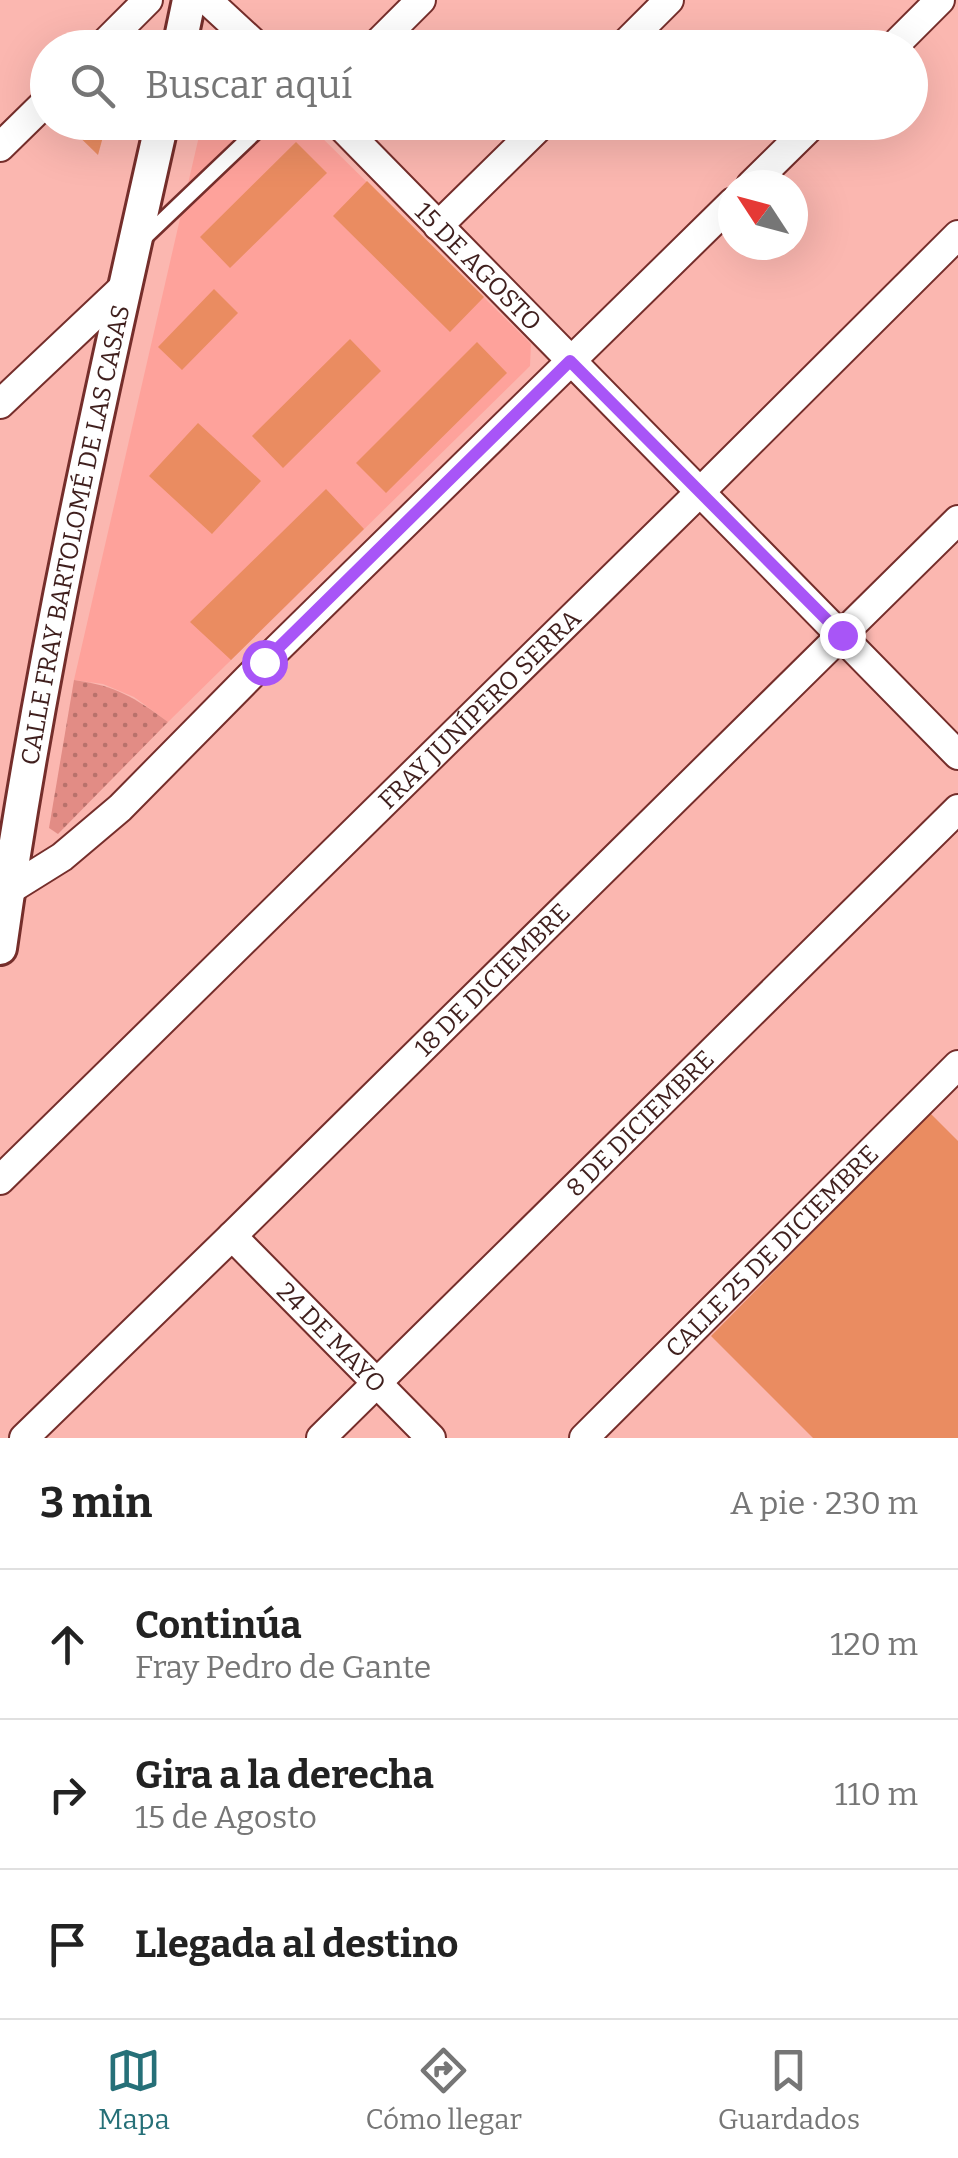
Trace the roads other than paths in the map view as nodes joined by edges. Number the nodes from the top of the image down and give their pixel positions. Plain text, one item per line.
1 (148, 0) edge
2 (189, 0) edge
3 (207, 0) edge
4 (421, 0) edge
5 (669, 0) edge
6 (940, 0) edge
7 (118, 30) edge
8 (183, 30) edge
9 (239, 30) edge
10 (391, 30) edge
11 (638, 30) edge
12 (910, 30) edge
13 (30, 117) edge
14 (158, 140) edge
15 (247, 140) edge
16 (354, 140) edge
17 (526, 140) edge
18 (797, 140) edge
19 (0, 146) edge
20 (766, 170) edge
21 (718, 217) edge
22 (438, 226) junction
23 (958, 234) edge
24 (133, 248) junction
25 (125, 286) junction
26 (570, 361) junction
27 (0, 404) edge
28 (700, 492) junction
29 (958, 520) edge
30 (842, 635) junction
31 (958, 755) edge
32 (958, 809) edge
33 (4, 888) edge
34 (0, 948) edge
35 (958, 1065) edge
36 (0, 1180) edge
37 (232, 1236) junction
38 (376, 1383) junction
39 (24, 1438) edge
40 (321, 1438) edge
41 (431, 1438) edge
42 (584, 1438) edge

1 - 7 street
2 - 8 street
3 - 9 street
4 - 10 street
5 - 11 street
6 - 12 street
13 - 19 street
14 - 24 street, CALLE FRAY BARTOLOMÉ DE LAS CASAS
15 - 24 lane
16 - 22 street, 15 DE AGOSTO
17 - 22 street
18 - 20 street
21 - 26 street
22 - 26 street, 15 DE AGOSTO
23 - 28 street, FRAY JUNÍPERO SERRA
24 - 25 street, CALLE FRAY BARTOLOMÉ DE LAS CASAS
25 - 27 street
25 - 33 street, CALLE FRAY BARTOLOMÉ DE LAS CASAS
26 - 28 street, 15 DE AGOSTO
26 - 33 street
28 - 30 street, 15 DE AGOSTO
28 - 36 street, FRAY JUNÍPERO SERRA
29 - 30 street, 18 DE DICIEMBRE
30 - 31 street, 15 DE AGOSTO
30 - 37 street, 18 DE DICIEMBRE
32 - 38 street, 8 DE DICIEMBRE
33 - 34 street, CALLE FRAY BARTOLOMÉ DE LAS CASAS
35 - 42 street, CALLE 25 DE DICIEMBRE
37 - 38 street, 24 DE MAYO
37 - 39 street, 18 DE DICIEMBRE
38 - 40 street, 8 DE DICIEMBRE
38 - 41 street, 24 DE MAYO

